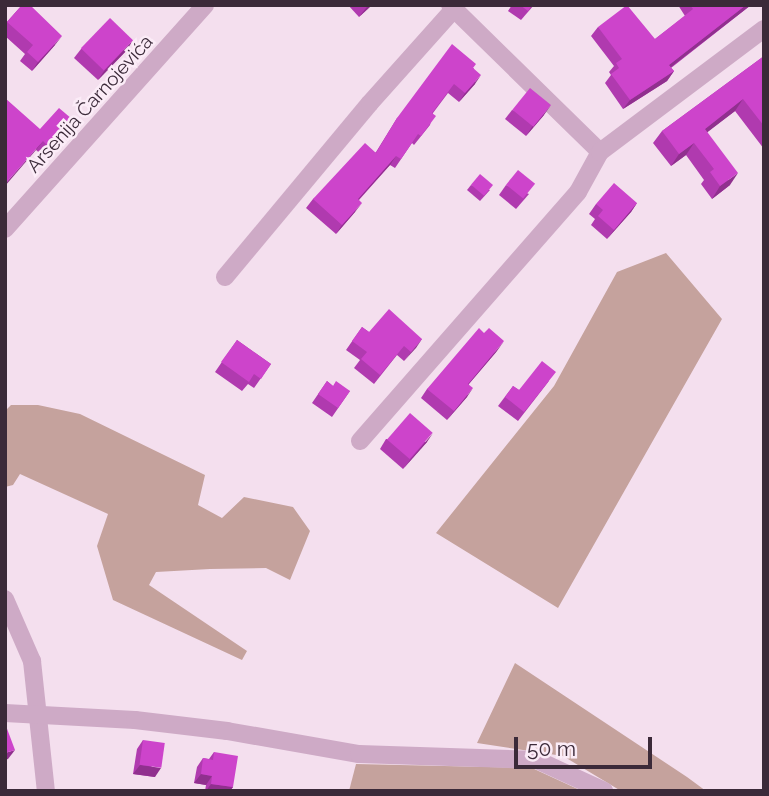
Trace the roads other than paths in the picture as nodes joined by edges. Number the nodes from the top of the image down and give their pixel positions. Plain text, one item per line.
1 (205, 5) edge
2 (452, 7) edge
3 (764, 29) edge
4 (600, 152) junction
5 (5, 229) edge
6 (225, 276) dead end
7 (360, 442) dead end
8 (5, 599) edge
9 (5, 713) edge
10 (40, 716) junction
11 (46, 791) edge
12 (604, 791) edge

1 - 5 street, Arsenija Čarnojevića
2 - 4 street
2 - 6 street
3 - 4 street
4 - 7 street
8 - 10 street
9 - 10 street
10 - 11 street
10 - 12 street

